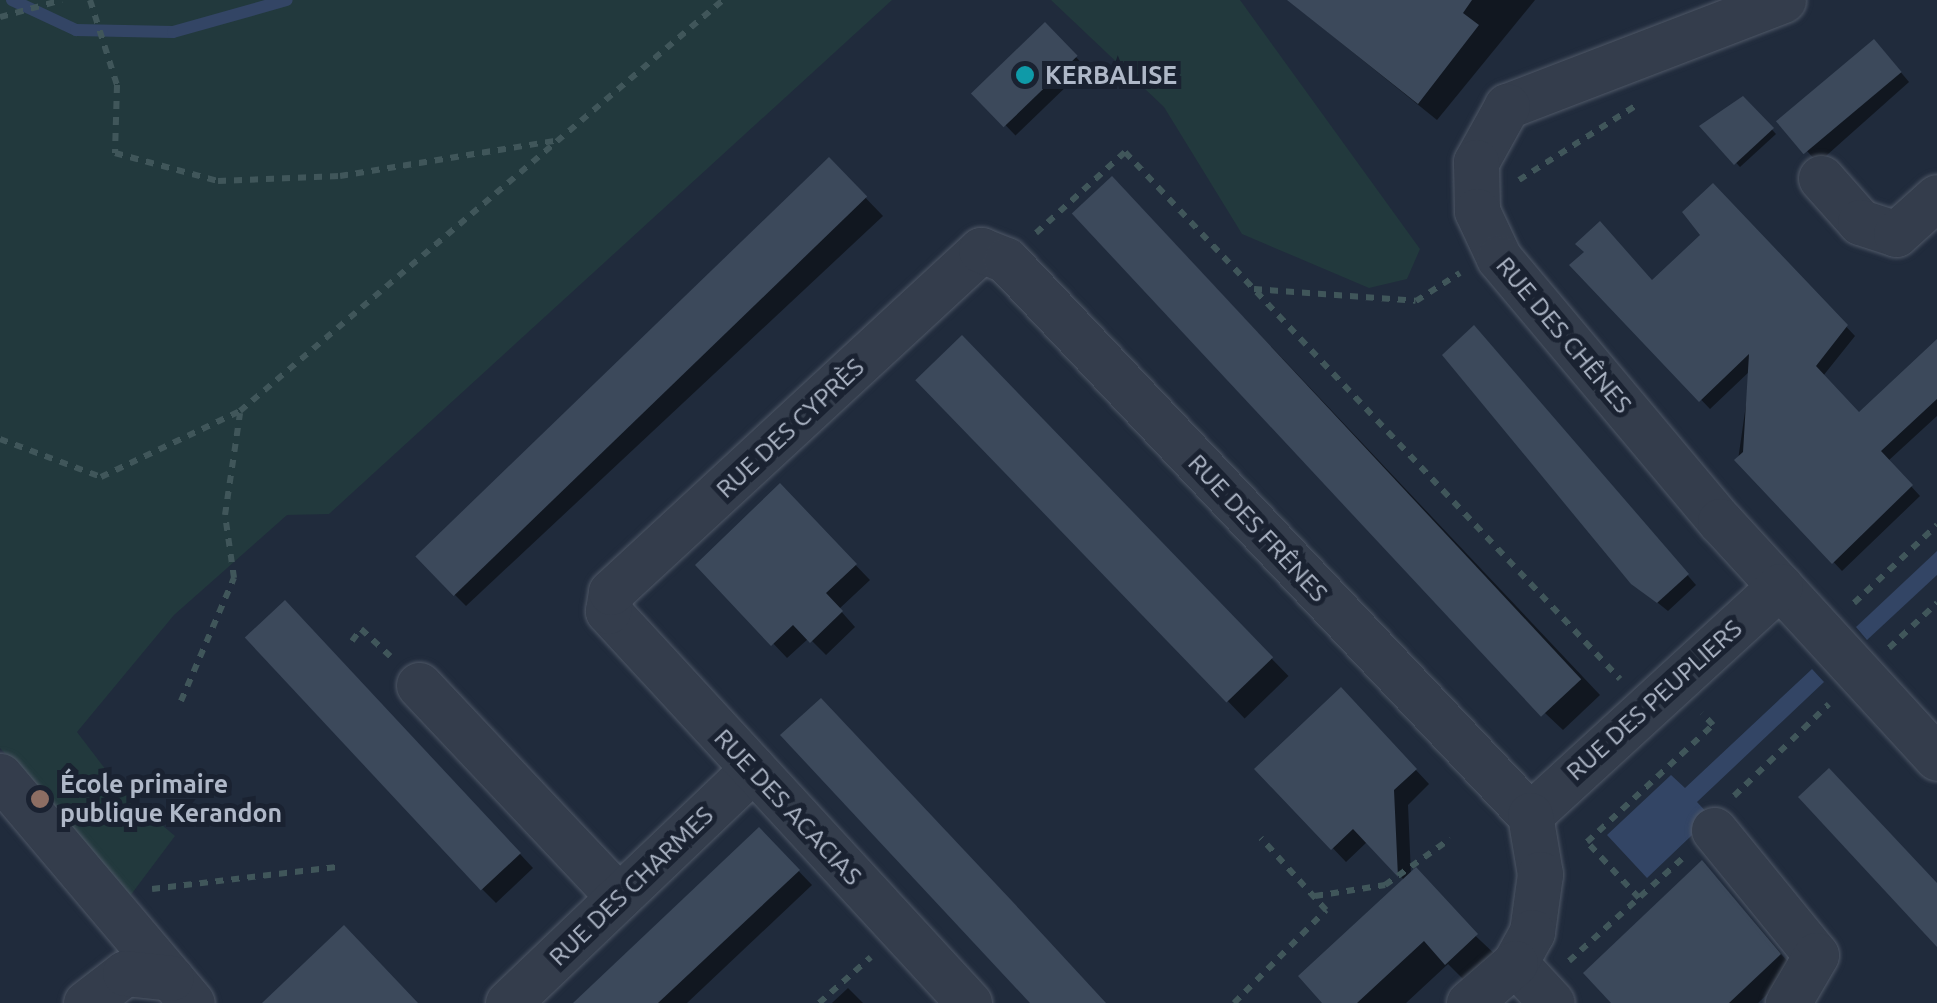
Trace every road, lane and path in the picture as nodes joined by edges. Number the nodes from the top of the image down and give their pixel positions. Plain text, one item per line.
1 (62, 0) edge
2 (90, 0) edge
3 (723, 0) edge
4 (1783, 0) edge
5 (0, 17) edge
6 (1654, 94) dead end
7 (560, 140) junction
8 (1821, 178) dead end
9 (1476, 188) junction
10 (1937, 197) edge
11 (1495, 251) junction
12 (994, 255) junction
13 (1254, 289) junction
14 (240, 411) junction
15 (0, 439) edge
16 (1937, 525) edge
17 (1780, 586) junction
18 (1937, 603) edge
19 (608, 611) joint
20 (1822, 633) junction
21 (352, 642) dead end
22 (1860, 675) junction
23 (419, 685) joint
24 (1660, 693) junction
25 (182, 701) dead end
26 (1937, 758) edge
27 (752, 769) junction
28 (0, 776) edge
29 (1530, 815) junction
30 (1714, 830) junction
31 (1262, 838) dead end
32 (1450, 840) dead end
33 (337, 867) dead end
34 (1314, 896) junction
35 (619, 897) junction
36 (1639, 898) junction
37 (120, 918) junction
38 (902, 930) junction
39 (1535, 985) edge
40 (182, 990) edge
41 (86, 1003) edge
42 (508, 1003) edge
43 (819, 1003) edge
44 (969, 1003) edge
45 (1234, 1003) edge
46 (1470, 1003) edge
47 (1788, 1003) edge

1 - 5 path
2 - 7 path
3 - 7 path
4 - 9 street, RUE DES CHÊNES
6 - 9 path
7 - 14 path
8 - 10 street
9 - 11 street, RUE DES CHÊNES
11 - 13 path
11 - 17 street, RUE DES CHÊNES
12 - 13 path
12 - 19 street, RUE DES CYPRÈS
12 - 29 street, RUE DES FRÊNES
13 - 24 path
14 - 15 path
14 - 25 path
16 - 20 path
17 - 20 street, RUE DES CHÊNES
17 - 24 street, RUE DES PEUPLIERS
18 - 22 path
19 - 27 street, RUE DES ACACIAS
20 - 22 street, RUE DES CHÊNES
21 - 23 path
22 - 26 street, RUE DES CHÊNES
22 - 30 path
23 - 35 street
24 - 29 street, RUE DES PEUPLIERS
24 - 36 path
27 - 35 street, RUE DES CHARMES
27 - 38 street, RUE DES ACACIAS
28 - 37 street
29 - 39 street
30 - 36 path
30 - 47 street
31 - 34 path
32 - 34 path
33 - 37 path
34 - 45 path
35 - 42 street, RUE DES CHARMES
36 - 39 path
37 - 40 street
38 - 43 path
38 - 44 street, RUE DES ACACIAS
39 - 46 street
40 - 41 street

